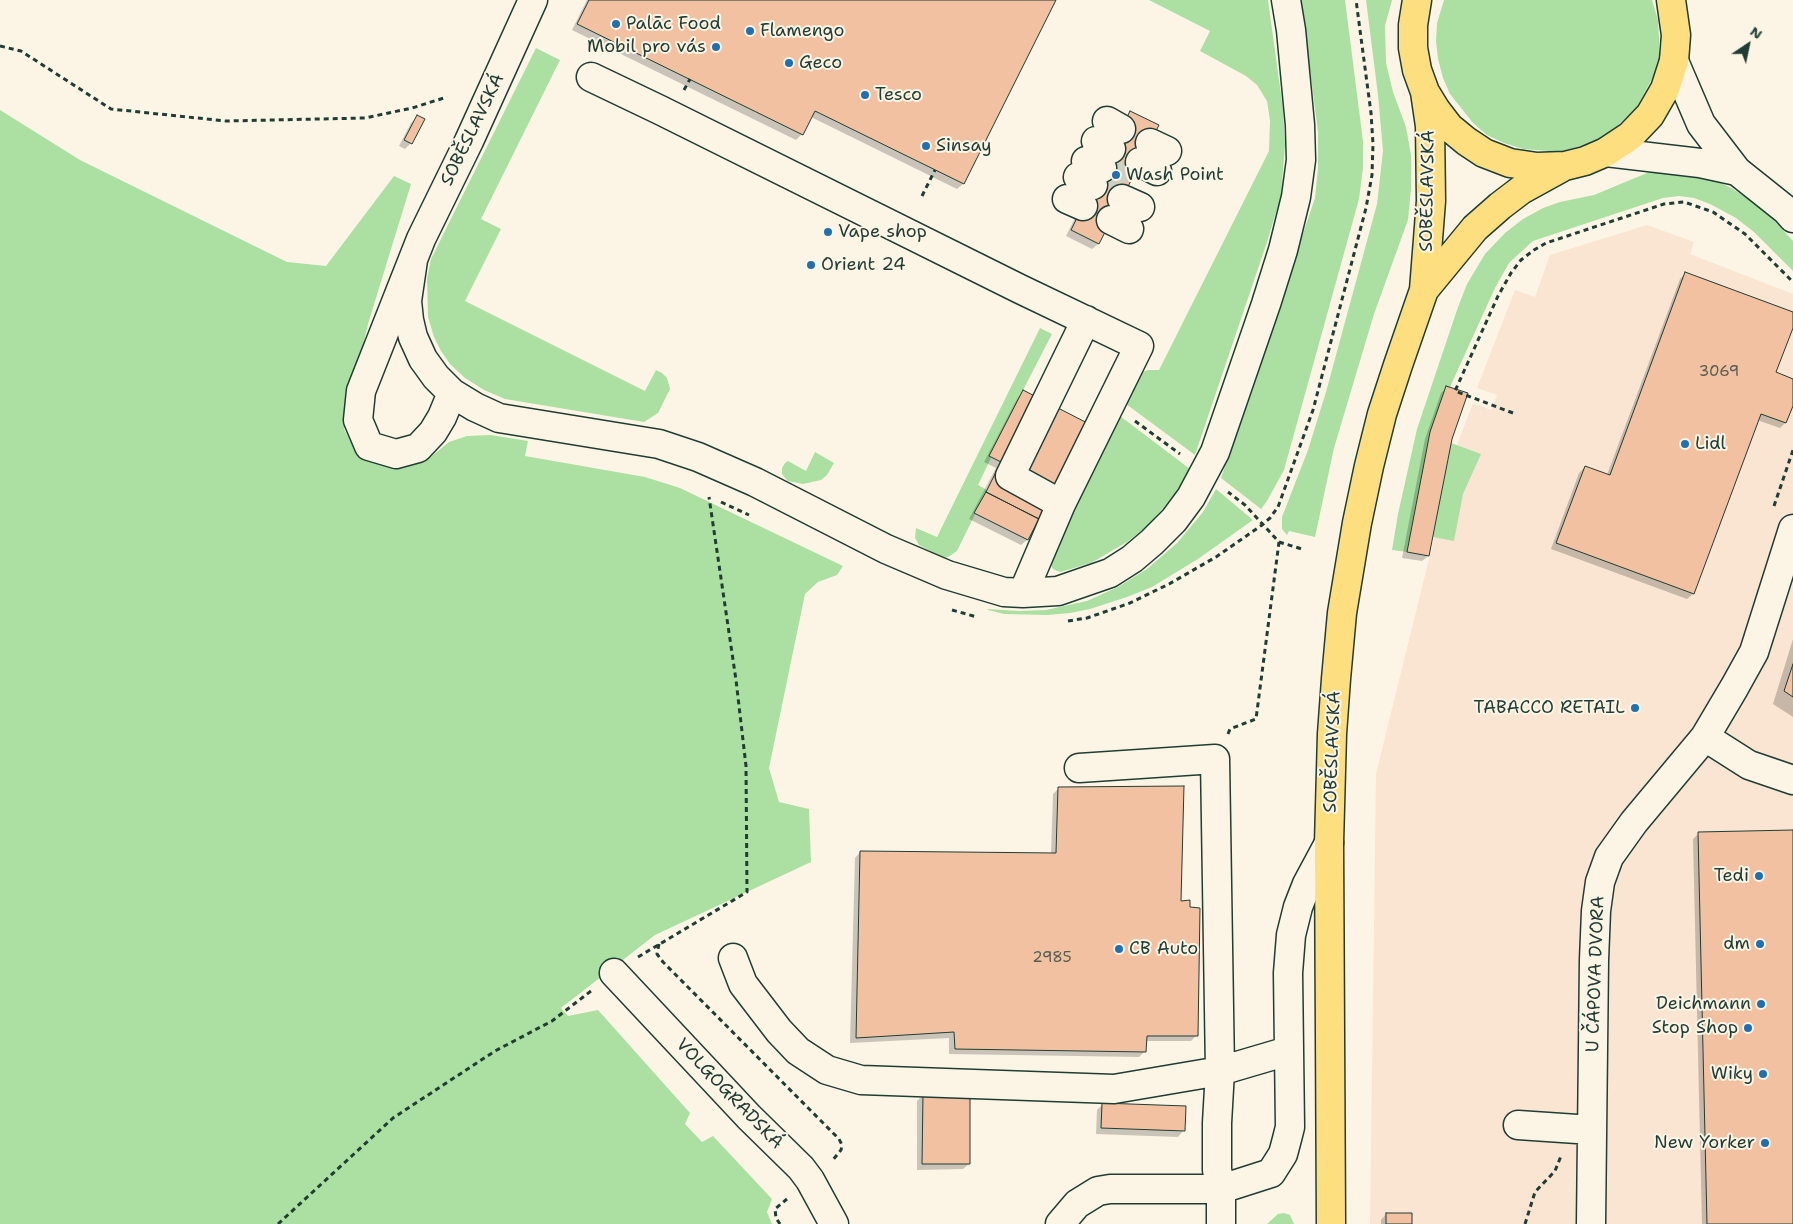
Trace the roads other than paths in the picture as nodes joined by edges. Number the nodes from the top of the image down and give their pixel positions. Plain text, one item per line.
1 (534, 0) edge
2 (1286, 0) edge
3 (1417, 0) edge
4 (1672, 3) edge
5 (1674, 61) junction
6 (591, 77) dead end
7 (1425, 92) junction
8 (1606, 152) junction
9 (1565, 166) junction
10 (1737, 171) junction
11 (1793, 218) edge
12 (414, 260) junction
13 (1424, 290) junction
14 (1086, 320) junction
15 (452, 393) junction
16 (1061, 504) junction
17 (1793, 529) edge
18 (1023, 593) junction
19 (1705, 737) junction
20 (1078, 768) dead end
21 (1793, 780) edge
22 (1329, 843) junction
23 (733, 958) dead end
24 (614, 972) road end
25 (1288, 1051) junction
26 (1220, 1072) junction
27 (1518, 1125) dead end
28 (1592, 1130) junction
29 (1221, 1189) junction
30 (834, 1224) edge
31 (1060, 1224) edge
32 (1221, 1224) edge
33 (1331, 1224) edge
34 (1591, 1224) edge

1 - 12 street, SOBĚSLAVSKÁ
2 - 18 street
3 - 7 main road, SOBĚSLAVSKÁ
4 - 5 main road, SOBĚSLAVSKÁ
5 - 8 main road, SOBĚSLAVSKÁ
5 - 10 street, SOBĚSLAVSKÁ
6 - 14 street
7 - 9 main road, SOBĚSLAVSKÁ
7 - 13 main road, SOBĚSLAVSKÁ
8 - 9 main road, SOBĚSLAVSKÁ
8 - 10 street
9 - 13 main road, SOBĚSLAVSKÁ
10 - 11 street, SOBĚSLAVSKÁ
12 - 15 street
12 - 15 street
13 - 22 main road, SOBĚSLAVSKÁ
14 - 16 street
14 - 16 street
15 - 18 street
16 - 18 street
17 - 19 street, U ČÁPOVA DVORA
19 - 21 street
19 - 28 street, U ČÁPOVA DVORA
20 - 26 street
22 - 25 street
22 - 33 main road, SOBĚSLAVSKÁ
23 - 26 street
24 - 30 street, VOLGOGRADSKÁ
25 - 26 street
25 - 29 street
26 - 29 street
27 - 28 street
28 - 34 street, U ČÁPOVA DVORA
29 - 31 street
29 - 32 street

